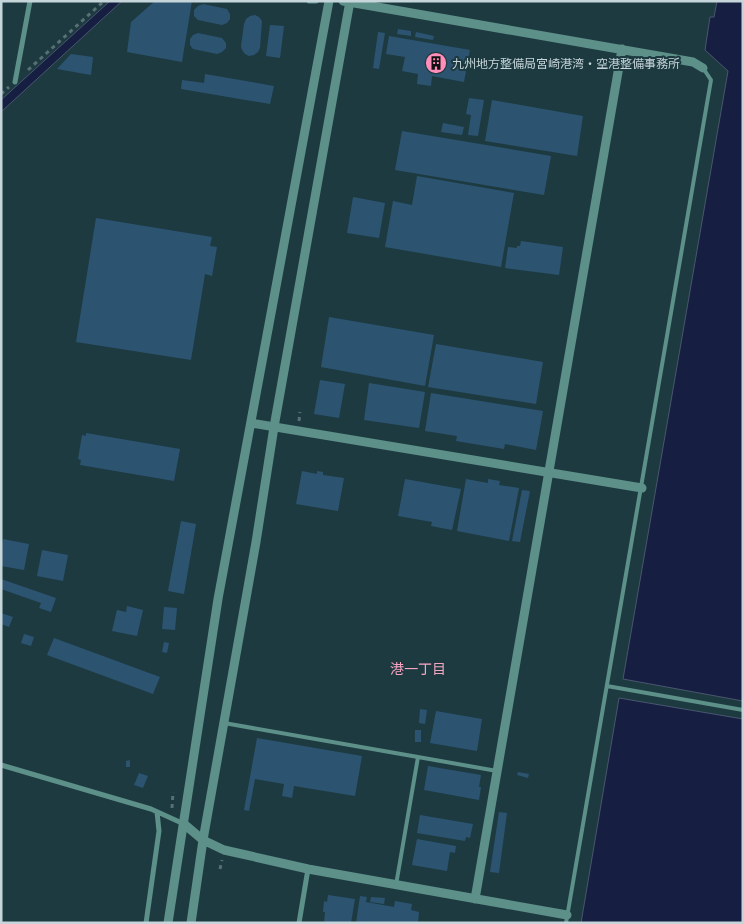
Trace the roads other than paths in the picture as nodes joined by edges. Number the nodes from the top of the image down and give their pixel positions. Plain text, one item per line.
1 (30, 1) edge
2 (309, 1) edge
3 (316, 1) edge
4 (329, 1) edge
5 (347, 2) edge
6 (622, 49) junction
7 (703, 68) joint
8 (15, 82) road end
9 (251, 423) junction
10 (274, 427) junction
11 (549, 473) junction
12 (642, 488) junction
13 (607, 686) junction
14 (743, 710) edge
15 (224, 723) junction
16 (418, 757) junction
17 (1, 765) edge
18 (497, 771) junction
19 (157, 812) junction
20 (184, 824) junction
21 (203, 840) junction
22 (308, 869) junction
23 (396, 885) junction
24 (475, 899) junction
25 (567, 919) edge
26 (146, 923) edge
27 (168, 923) edge
28 (191, 923) edge
29 (299, 923) edge

1 - 8 street
2 - 3 street
4 - 9 street
5 - 6 street
5 - 10 street
6 - 7 street
6 - 11 street
7 - 12 lane
9 - 10 street
9 - 20 street
10 - 11 street
10 - 15 street
11 - 12 street
11 - 18 street
12 - 13 lane
13 - 14 lane
13 - 25 lane
15 - 16 lane
15 - 21 street
16 - 18 lane
16 - 23 lane
17 - 19 street
18 - 24 street
19 - 20 street
19 - 26 street
20 - 21 street
20 - 27 street
21 - 22 street
21 - 28 street
22 - 23 street
22 - 29 street
23 - 24 street
24 - 25 street

